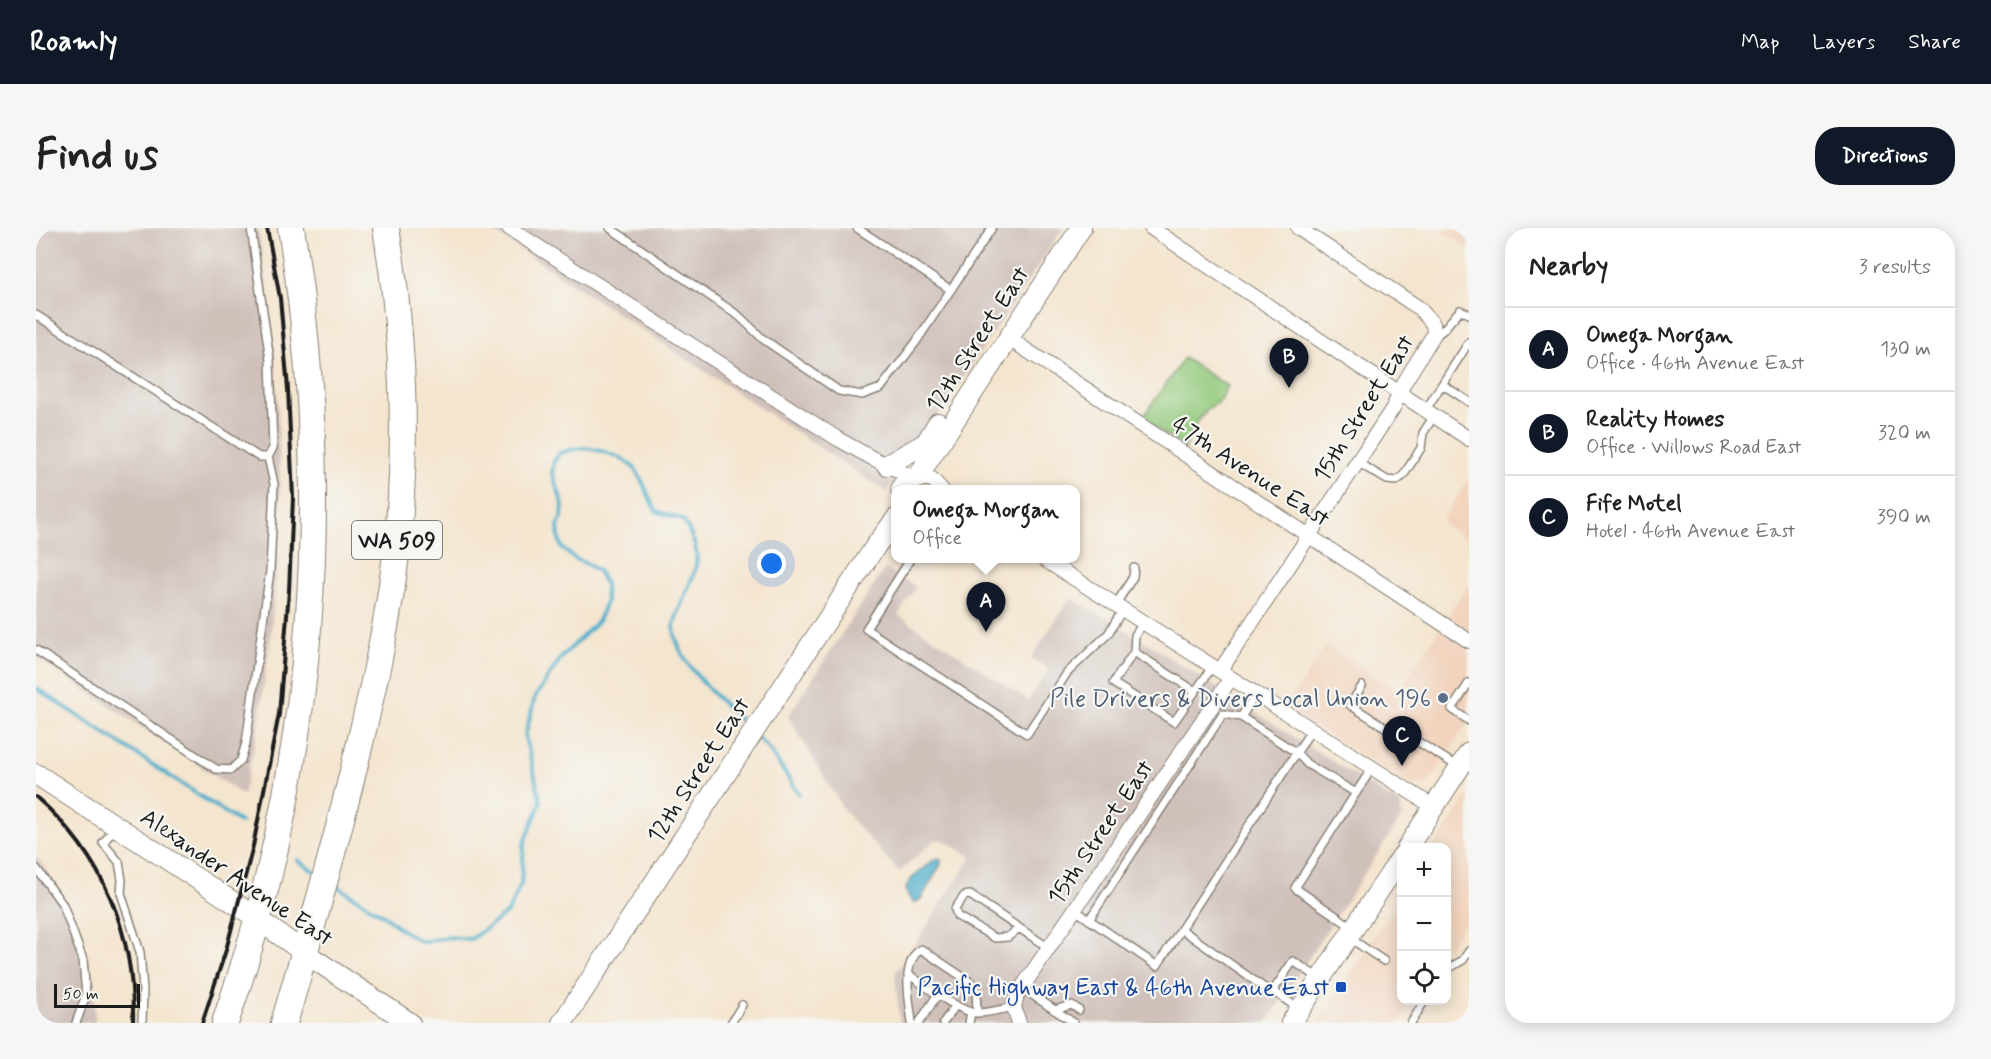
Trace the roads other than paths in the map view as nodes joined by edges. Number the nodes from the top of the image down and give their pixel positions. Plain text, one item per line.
1 (251, 228) edge
2 (291, 228) edge
3 (386, 228) edge
4 (510, 228) edge
5 (609, 228) edge
6 (857, 228) edge
7 (992, 228) edge
8 (1081, 228) edge
9 (1151, 228) edge
10 (1298, 228) edge
11 (951, 290) junction
12 (1469, 314) edge
13 (36, 315) edge
14 (1434, 337) junction
15 (1008, 338) junction
16 (1469, 342) edge
17 (1442, 384) junction
18 (1400, 394) junction
19 (1469, 402) edge
20 (1430, 413) junction
21 (1469, 439) edge
22 (268, 457) junction
23 (1357, 462) junction
24 (887, 465) junction
25 (912, 485) edge
26 (915, 485) edge
27 (918, 485) edge
28 (938, 485) edge
29 (891, 511) edge
30 (891, 526) edge
31 (1308, 536) junction
32 (877, 544) junction
33 (908, 563) edge
34 (1050, 563) edge
35 (1134, 568) dead end
36 (1119, 607) junction
37 (1144, 622) junction
38 (1469, 641) edge
39 (36, 650) edge
40 (1134, 652) junction
41 (1221, 671) junction
42 (1469, 683) edge
43 (1362, 686) dead end
44 (1195, 692) junction
45 (1256, 694) junction
46 (1241, 717) junction
47 (1469, 721) edge
48 (1198, 726) junction
49 (1312, 729) junction
50 (1208, 736) junction
51 (1297, 753) junction
52 (1464, 760) edge
53 (1372, 767) junction
54 (36, 774) edge
55 (1356, 793) junction
56 (1147, 802) junction
57 (1434, 807) junction
58 (1160, 811) junction
59 (116, 826) junction
60 (1410, 843) edge
61 (1114, 850) junction
62 (1128, 860) junction
63 (1397, 862) edge
64 (36, 868) edge
65 (1075, 910) junction
66 (257, 919) junction
67 (1089, 920) junction
68 (1019, 928) junction
69 (1181, 929) junction
70 (1351, 933) junction
71 (1049, 948) junction
72 (1469, 951) edge
73 (305, 953) junction
74 (1384, 961) dead end
75 (1451, 967) edge
76 (908, 974) junction
77 (1321, 979) junction
78 (1022, 988) junction
79 (1273, 990) junction
80 (938, 994) junction
81 (742, 1005) dead end
82 (956, 1005) junction
83 (1422, 1005) edge
84 (1054, 1010) junction
85 (1079, 1010) dead end
86 (974, 1013) junction
87 (1296, 1016) edge
88 (1015, 1017) edge
89 (76, 1023) edge
90 (142, 1023) edge
91 (225, 1023) edge
92 (284, 1023) edge
93 (410, 1023) edge
94 (562, 1023) edge
95 (731, 1023) edge
96 (912, 1023) edge
97 (919, 1023) edge
98 (943, 1023) edge
99 (969, 1023) edge
100 (1074, 1023) edge
101 (1411, 1023) edge

1 - 22 lane
2 - 66 highway
3 - 73 highway, WA 509
4 - 24 street
5 - 11 lane
6 - 11 lane
7 - 11 lane
8 - 15 street, 12th Street East
9 - 18 street
10 - 14 street, 15th Street East
12 - 14 lane
13 - 22 lane
14 - 18 street, 15th Street East
15 - 24 street
15 - 26 street, 12th Street East
15 - 31 street, 47th Avenue East
16 - 17 lane
17 - 19 lane
17 - 20 lane
18 - 20 street
18 - 23 street, 15th Street East
20 - 21 street
20 - 23 lane
22 - 39 lane
23 - 31 street, 15th Street East
24 - 25 street
27 - 28 street
29 - 32 street, 12th Street East
30 - 32 street, 12th Street East
31 - 38 street, 47th Avenue East
31 - 41 street, 15th Street East
32 - 94 street, 12th Street East
33 - 36 lane
34 - 36 street
35 - 36 lane
36 - 37 street
37 - 40 lane
37 - 41 street
40 - 44 lane
40 - 44 lane
41 - 44 lane
41 - 45 street
41 - 48 street, 15th Street East
42 - 47 lane
43 - 52 lane
45 - 46 lane
45 - 49 street
46 - 50 lane
46 - 51 lane
48 - 50 lane
48 - 56 street, 15th Street East
49 - 51 lane
49 - 53 street
50 - 58 lane
51 - 55 lane
51 - 69 lane
52 - 57 street
53 - 55 lane
53 - 57 street
54 - 59 street, Alexander Avenue East
55 - 70 lane
56 - 58 lane
56 - 61 street, 15th Street East
57 - 60 street
58 - 62 lane
59 - 66 street, Alexander Avenue East
59 - 90 lane
61 - 62 lane
61 - 65 street, 15th Street East
62 - 67 lane
63 - 70 street
64 - 89 lane
65 - 67 lane
65 - 71 street, 15th Street East
66 - 73 street, Alexander Avenue East
66 - 91 highway
67 - 69 lane
68 - 68 lane
68 - 71 lane
69 - 79 lane
70 - 74 lane
70 - 77 street
71 - 78 street, 15th Street East
72 - 75 lane
73 - 92 highway, WA 509
73 - 93 street, Alexander Avenue East
76 - 80 lane
76 - 86 lane
76 - 96 lane
77 - 79 lane
77 - 87 street
78 - 84 lane
78 - 88 street, 15th Street East
79 - 87 lane
80 - 82 lane
80 - 97 lane
81 - 95 lane
82 - 86 lane
82 - 98 lane
83 - 101 lane
84 - 85 lane
84 - 100 lane
86 - 88 lane
86 - 99 lane

